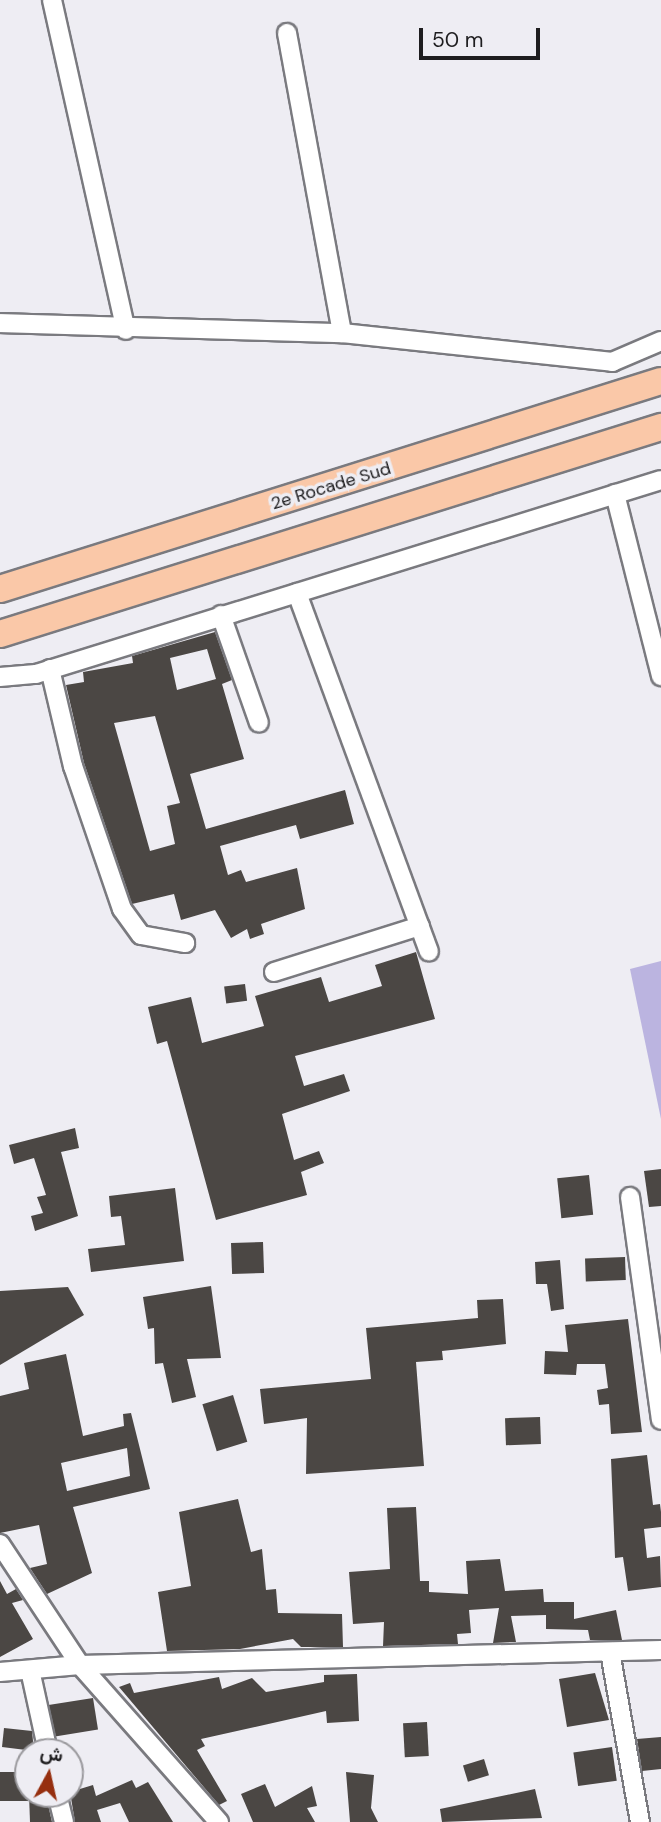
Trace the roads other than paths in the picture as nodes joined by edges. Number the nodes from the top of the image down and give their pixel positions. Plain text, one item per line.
1 (52, 0) edge
2 (287, 33) dead end
3 (0, 323) edge
4 (126, 330) junction
5 (342, 333) junction
6 (661, 341) edge
7 (661, 381) edge
8 (661, 427) edge
9 (661, 480) edge
10 (615, 494) junction
11 (0, 589) edge
12 (297, 593) junction
13 (221, 615) junction
14 (0, 634) edge
15 (50, 669) junction
16 (661, 676) edge
17 (0, 677) edge
18 (259, 723) dead end
19 (420, 926) junction
20 (186, 943) dead end
21 (429, 951) dead end
22 (274, 972) dead end
23 (630, 1197) dead end
24 (661, 1420) edge
25 (0, 1544) edge
26 (661, 1650) edge
27 (610, 1652) junction
28 (79, 1665) junction
29 (30, 1670) junction
30 (0, 1672) edge
31 (45, 1738) edge
32 (219, 1822) edge
33 (640, 1822) edge

1 - 4 street
2 - 5 street
3 - 4 street
4 - 5 street
5 - 6 street
7 - 11 highway, 2e Rocade Sud
8 - 14 highway
9 - 10 street
10 - 12 street
10 - 16 street
12 - 13 street
12 - 19 street
13 - 15 street
13 - 18 street
15 - 17 street
15 - 20 street
19 - 21 street
19 - 22 street
23 - 24 street
25 - 28 street
26 - 27 street
27 - 28 street
27 - 33 street
28 - 29 street
28 - 32 street
29 - 30 street
29 - 31 street

